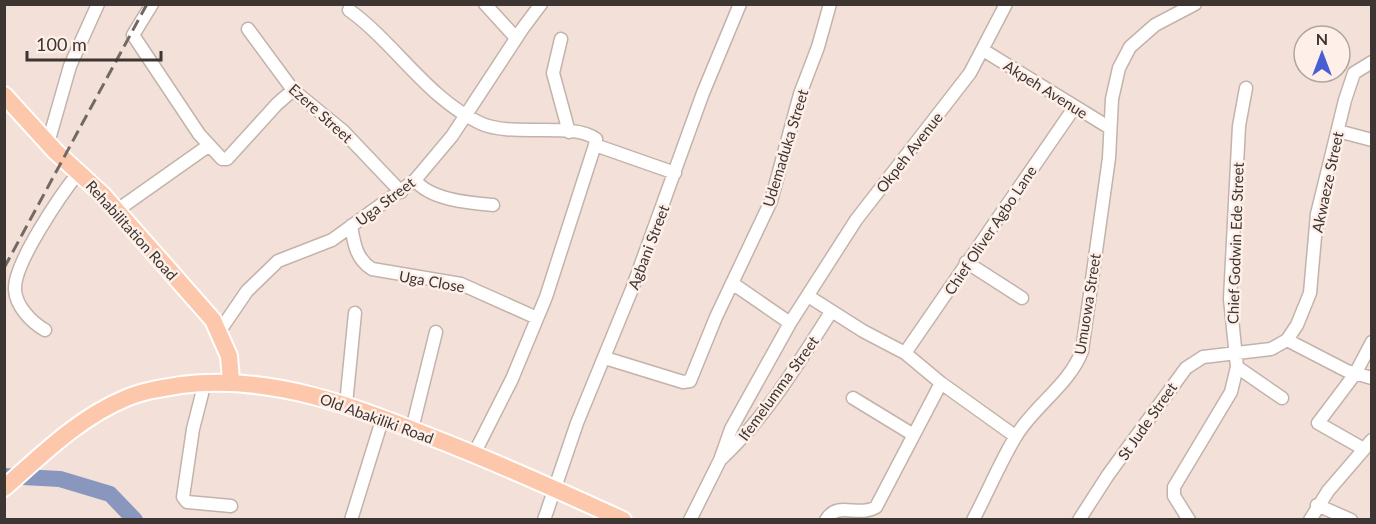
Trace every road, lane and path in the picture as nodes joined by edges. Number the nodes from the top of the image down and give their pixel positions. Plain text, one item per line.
1 (152, 4) edge
2 (485, 4) edge
3 (541, 4) edge
4 (740, 4) edge
5 (830, 4) edge
6 (1006, 4) edge
7 (1195, 4) edge
8 (94, 6) edge
9 (349, 10) dead end
10 (248, 29) dead end
11 (516, 38) junction
12 (561, 39) dead end
13 (983, 50) junction
14 (1371, 62) edge
15 (1246, 88) dead end
16 (293, 90) junction
17 (4, 95) edge
18 (1074, 108) junction
19 (466, 116) junction
20 (1110, 128) junction
21 (569, 132) junction
22 (1338, 132) junction
23 (1371, 140) edge
24 (48, 143) junction
25 (596, 145) junction
26 (208, 146) junction
27 (79, 172) junction
28 (675, 173) junction
29 (415, 180) junction
30 (401, 192) junction
31 (493, 205) dead end
32 (116, 211) junction
33 (351, 226) junction
34 (966, 262) junction
35 (732, 283) junction
36 (808, 296) junction
37 (1022, 298) dead end
38 (831, 312) junction
39 (355, 313) dead end
40 (537, 318) junction
41 (790, 323) junction
42 (45, 330) dead end
43 (219, 332) junction
44 (436, 332) dead end
45 (1287, 340) junction
46 (1371, 342) edge
47 (905, 353) junction
48 (605, 358) junction
49 (1237, 361) junction
50 (1355, 374) junction
51 (1371, 378) edge
52 (231, 381) junction
53 (205, 382) junction
54 (941, 383) junction
55 (852, 398) dead end
56 (1282, 398) dead end
57 (346, 404) junction
58 (383, 417) junction
59 (412, 429) junction
60 (912, 434) junction
61 (1015, 436) junction
62 (1367, 444) edge
63 (474, 454) junction
64 (720, 460) junction
65 (4, 488) edge
66 (556, 489) junction
67 (1317, 505) junction
68 (231, 506) dead end
69 (351, 519) edge
70 (544, 519) edge
71 (623, 519) edge
72 (690, 519) edge
73 (826, 519) edge
74 (974, 519) edge
75 (1079, 519) edge
76 (1190, 519) edge
77 (1310, 519) edge
78 (1351, 519) edge

1 - 26 street
2 - 11 street
3 - 11 street, Uga Street
4 - 28 street, Agbani Street
5 - 35 street, Udemaduka Street
6 - 13 street, Okpeh Avenue
7 - 20 street, Umuowa Street
8 - 24 street
9 - 19 street
10 - 16 street, Ezere Street
11 - 19 street, Uga Street
12 - 21 street
13 - 18 street, Akpeh Avenue
13 - 36 street, Okpeh Avenue
14 - 22 street, Akwaeze Street
15 - 49 street, Chief Godwin Ede Street
16 - 26 street
16 - 30 street, Ezere Street
17 - 24 main road, Rehabilitation Road
18 - 20 street, Akpeh Avenue
18 - 34 street, Chief Oliver Agbo Lane
19 - 21 street
19 - 29 street, Uga Street
20 - 61 street, Umuowa Street
21 - 25 street
22 - 23 street
22 - 45 street, Akwaeze Street
24 - 27 main road, Rehabilitation Road
25 - 28 street
25 - 40 street
26 - 32 street
27 - 32 main road, Rehabilitation Road
27 - 42 street
28 - 48 street, Agbani Street
29 - 30 street, Uga Street
29 - 31 street
30 - 33 street, Uga Street
32 - 43 main road, Rehabilitation Road
33 - 40 street, Uga Close
33 - 43 street, Uga Street
34 - 37 street
34 - 47 street, Chief Oliver Agbo Lane
35 - 41 street
35 - 48 street, Udemaduka Street
36 - 38 street
36 - 41 street
38 - 47 street
38 - 64 street, Ifemelumma Street
39 - 57 street
40 - 63 street
41 - 64 street
43 - 52 main road, Rehabilitation Road
44 - 59 street
45 - 49 street
45 - 50 street
46 - 50 street
47 - 54 street
48 - 66 street, Agbani Street
49 - 56 street
49 - 75 street, St Jude Street
49 - 76 street, Chief Godwin Ede Street
50 - 51 street
50 - 62 street
52 - 53 main road, Old Abakiliki Road
52 - 57 main road, Old Abakiliki Road
53 - 65 main road, Old Abakiliki Road
53 - 68 street
54 - 60 street
54 - 61 street
55 - 60 street
57 - 58 main road, Old Abakiliki Road
58 - 59 main road, Old Abakiliki Road
58 - 69 street
59 - 63 main road, Old Abakiliki Road
60 - 73 street
61 - 74 street, Umuowa Street
62 - 67 street
63 - 66 main road, Old Abakiliki Road
64 - 72 street
66 - 70 street, Agbani Street
66 - 71 main road, Old Abakiliki Road
67 - 77 street
67 - 78 street

